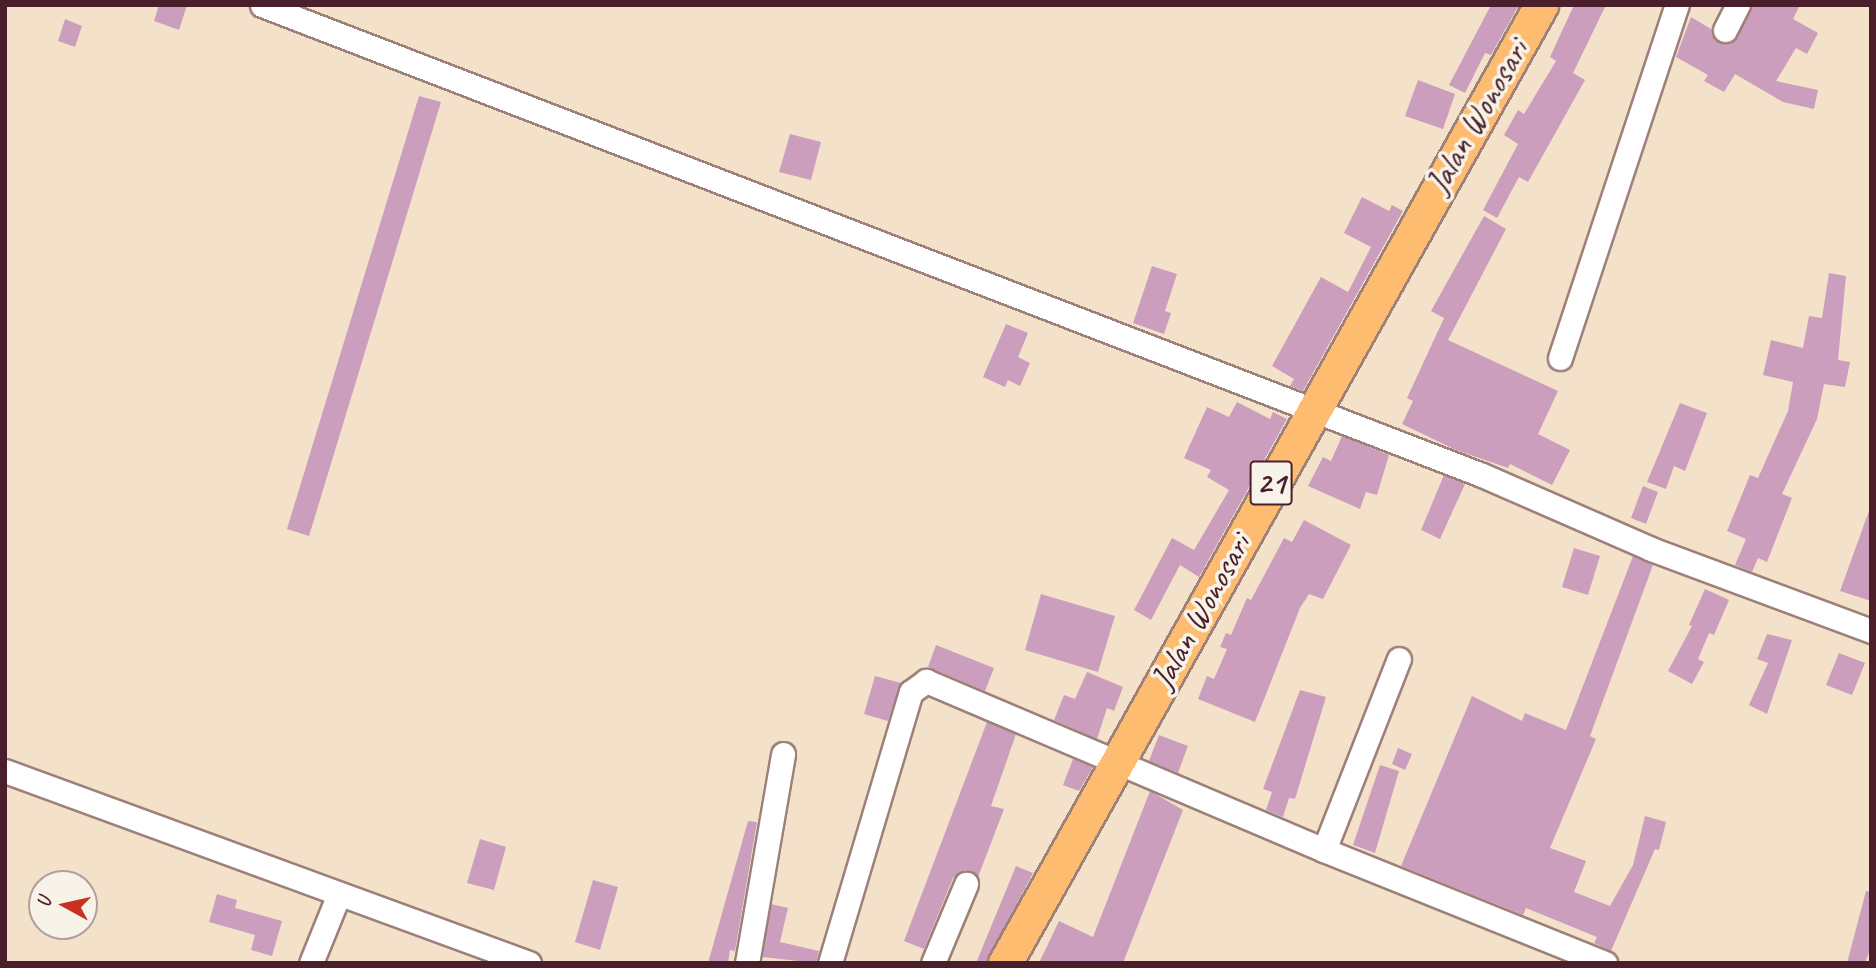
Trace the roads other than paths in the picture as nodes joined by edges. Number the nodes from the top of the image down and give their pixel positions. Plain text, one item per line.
1 (262, 5) edge
2 (1541, 5) edge
3 (1677, 5) edge
4 (1738, 5) edge
5 (1725, 30) dead end
6 (1560, 358) dead end
7 (1310, 412) junction
8 (1871, 631) edge
9 (1399, 659) dead end
10 (783, 754) dead end
11 (1118, 764) junction
12 (5, 771) edge
13 (1324, 850) junction
14 (966, 884) dead end
15 (339, 894) junction
16 (311, 963) edge
17 (529, 963) edge
18 (747, 963) edge
19 (830, 963) edge
20 (933, 963) edge
21 (1005, 963) edge
22 (1605, 963) edge

1 - 7 street
2 - 7 highway, Jalan Wonosari / 21
3 - 6 street
4 - 5 street
7 - 8 street
7 - 11 highway, Jalan Wonosari / 21
9 - 13 street
10 - 18 street
11 - 13 street
11 - 19 street
11 - 21 highway, Jalan Wonosari / 21
12 - 15 street
13 - 22 street
14 - 20 street
15 - 16 street
15 - 17 street

